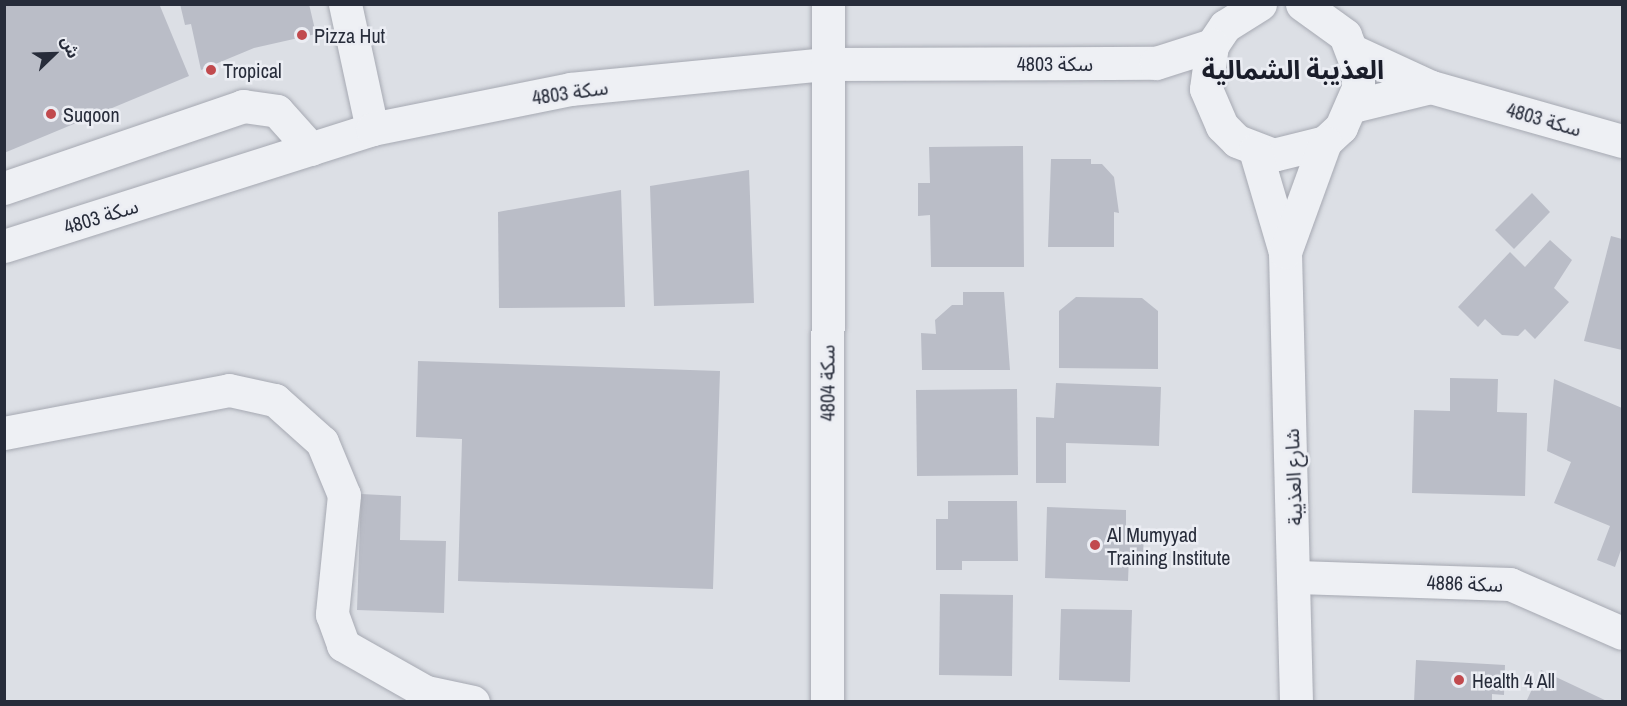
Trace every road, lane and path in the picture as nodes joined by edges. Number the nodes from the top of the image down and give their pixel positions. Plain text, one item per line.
1 (345, 4) edge
2 (828, 4) edge
3 (1260, 4) edge
4 (1312, 6) edge
5 (1212, 45) junction
6 (1353, 51) junction
7 (1156, 63) junction
8 (827, 64) junction
9 (1431, 87) junction
10 (1206, 89) junction
11 (1353, 106) junction
12 (372, 129) junction
13 (1623, 141) edge
14 (1325, 142) junction
15 (311, 149) junction
16 (1255, 150) junction
17 (4, 188) edge
18 (4, 246) edge
19 (1285, 252) junction
20 (4, 433) edge
21 (1297, 577) junction
22 (1623, 633) edge
23 (473, 702) edge
24 (827, 702) edge
25 (1296, 702) edge

1 - 12 street
2 - 8 street, سكة 4804
3 - 5 street
4 - 6 street
5 - 7 street, سكة 4803
5 - 10 street
6 - 9 street, سكة 4803
6 - 11 street
7 - 8 street, سكة 4803
7 - 10 street, سكة 4803
8 - 12 street, سكة 4803
8 - 24 street, سكة 4804
9 - 11 street, سكة 4803
9 - 13 street, سكة 4803
10 - 16 street
11 - 14 street
12 - 15 street, سكة 4803
14 - 16 street
14 - 19 street, شارع العذيبة
15 - 17 street
15 - 18 street, سكة 4803
16 - 19 street, شارع العذيبة
19 - 21 street, شارع العذيبة
20 - 23 street
21 - 22 street, سكة 4886
21 - 25 street, شارع العذيبة

